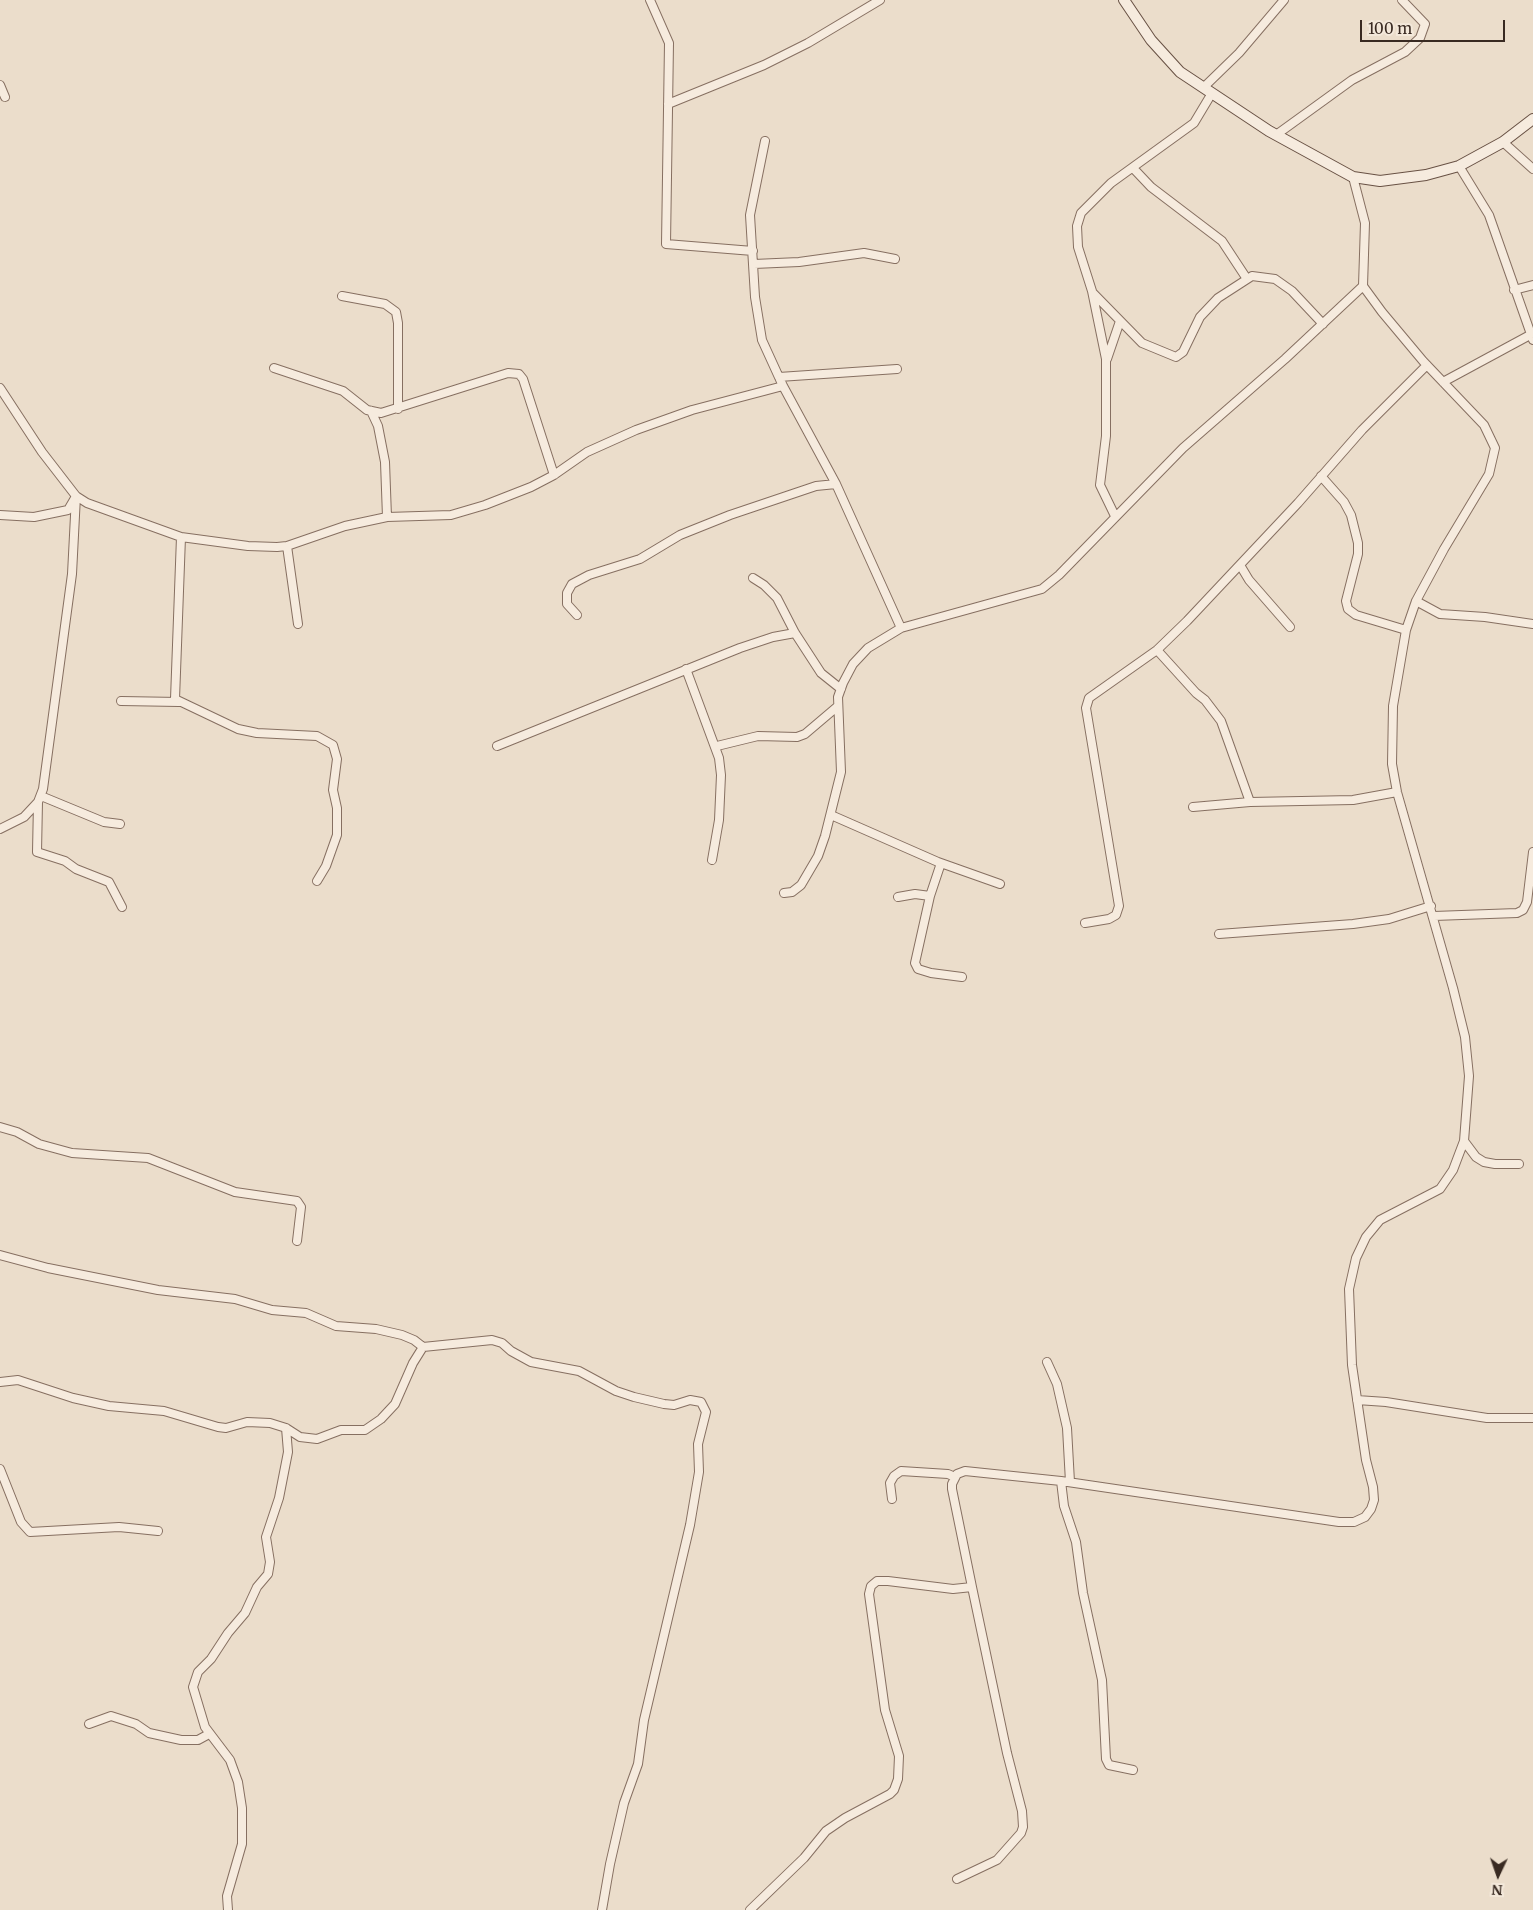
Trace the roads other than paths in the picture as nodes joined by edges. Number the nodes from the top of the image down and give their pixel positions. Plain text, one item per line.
1 (650, 0) edge
2 (880, 0) edge
3 (1124, 0) edge
4 (1284, 0) edge
5 (1402, 0) edge
6 (0, 85) edge
7 (1208, 90) junction
8 (5, 96) dead end
9 (668, 104) junction
10 (1533, 119) edge
11 (1276, 135) junction
12 (764, 140) dead end
13 (1502, 142) junction
14 (1459, 166) junction
15 (1133, 168) junction
16 (1533, 170) edge
17 (1353, 177) junction
18 (753, 251) junction
19 (894, 259) dead end
20 (754, 264) junction
21 (1247, 279) junction
22 (1533, 284) edge
23 (1363, 286) junction
24 (1514, 290) junction
25 (1092, 291) junction
26 (342, 296) dead end
27 (1120, 321) junction
28 (1323, 324) junction
29 (1532, 338) edge
30 (1106, 359) junction
31 (1427, 364) junction
32 (274, 368) dead end
33 (897, 369) dead end
34 (779, 377) junction
35 (1443, 382) junction
36 (783, 386) junction
37 (0, 388) edge
38 (398, 409) junction
39 (371, 411) junction
40 (381, 412) junction
41 (378, 426) junction
42 (554, 475) junction
43 (1321, 476) junction
44 (836, 484) junction
45 (76, 496) junction
46 (0, 515) edge
47 (1115, 516) junction
48 (388, 517) junction
49 (182, 537) junction
50 (287, 546) junction
51 (1240, 565) junction
52 (753, 578) dead end
53 (1416, 601) junction
54 (577, 615) dead end
55 (298, 624) dead end
56 (1533, 624) edge
57 (1290, 627) dead end
58 (901, 628) junction
59 (1406, 630) junction
60 (795, 634) junction
61 (1157, 650) junction
62 (686, 669) junction
63 (841, 689) junction
64 (121, 701) dead end
65 (186, 702) junction
66 (838, 706) junction
67 (497, 746) dead end
68 (717, 746) junction
69 (1397, 792) junction
70 (39, 799) junction
71 (1250, 802) junction
72 (1193, 807) dead end
73 (831, 815) junction
74 (120, 824) dead end
75 (0, 829) edge
76 (1533, 852) edge
77 (712, 860) dead end
78 (941, 863) junction
79 (317, 881) dead end
80 (1000, 884) dead end
81 (784, 893) dead end
82 (930, 896) junction
83 (898, 897) dead end
84 (1431, 906) junction
85 (122, 907) dead end
86 (1434, 916) junction
87 (1085, 923) dead end
88 (1219, 934) dead end
89 (962, 977) dead end
90 (0, 1126) edge
91 (1464, 1141) junction
92 (1519, 1164) dead end
93 (297, 1241) dead end
94 (0, 1255) edge
95 (423, 1347) junction
96 (1047, 1362) dead end
97 (0, 1382) edge
98 (1357, 1400) junction
99 (1533, 1418) edge
100 (286, 1428) junction
101 (0, 1469) edge
102 (954, 1477) junction
103 (1061, 1481) junction
104 (1070, 1482) junction
105 (892, 1499) dead end
106 (158, 1532) dead end
107 (972, 1587) junction
108 (89, 1724) dead end
109 (209, 1734) junction
110 (1132, 1770) dead end
111 (957, 1879) dead end
112 (228, 1910) edge
113 (602, 1910) edge
114 (750, 1910) edge

1 - 9 street
2 - 9 street
3 - 7 main road
4 - 7 street
5 - 11 street
6 - 8 street
7 - 11 main road
7 - 15 street
9 - 18 street
10 - 13 main road
11 - 17 main road
12 - 18 street
13 - 14 main road
13 - 16 street
14 - 17 main road
14 - 24 street
15 - 21 street
15 - 25 street
17 - 23 street
18 - 20 street
19 - 20 street
20 - 34 street
21 - 27 street
21 - 28 street
22 - 24 street
23 - 28 street
23 - 31 street
24 - 29 street
25 - 27 street
25 - 30 street
26 - 38 street
27 - 30 street
28 - 47 street
29 - 35 street
30 - 47 street
31 - 35 street
31 - 43 street
32 - 39 street
33 - 34 street
34 - 36 street
35 - 53 street
36 - 42 street
36 - 44 street
37 - 45 street
38 - 40 street
38 - 42 street
39 - 40 street
39 - 41 street
40 - 41 street
41 - 48 street
42 - 48 street
43 - 51 street
43 - 59 street
44 - 54 street
44 - 58 street
45 - 46 street
45 - 49 street
45 - 70 street
47 - 58 street
48 - 50 street
49 - 50 street
49 - 65 street
50 - 55 street
51 - 57 street
51 - 61 street
52 - 60 street
53 - 56 street
53 - 59 street
58 - 63 street
59 - 69 street
60 - 62 street
60 - 63 street
61 - 71 street
61 - 87 street
62 - 67 street
62 - 68 street
63 - 66 street
64 - 65 street
65 - 79 street
66 - 68 street
66 - 73 street
68 - 77 street
69 - 71 street
69 - 84 street
70 - 74 street
70 - 75 street
70 - 85 street
71 - 72 street
73 - 78 street
73 - 81 street
76 - 86 street
78 - 80 street
78 - 82 street
82 - 83 street
82 - 89 street
84 - 86 street
84 - 88 street
86 - 91 street
90 - 93 street
91 - 92 street
91 - 98 street
94 - 95 street
95 - 100 street
95 - 113 street
96 - 104 street
97 - 100 street
98 - 99 street
98 - 104 street
100 - 109 street
101 - 106 street
102 - 103 street
102 - 105 street
102 - 107 street
103 - 104 street
103 - 110 street
107 - 111 street
107 - 114 street
108 - 109 street
109 - 112 street

